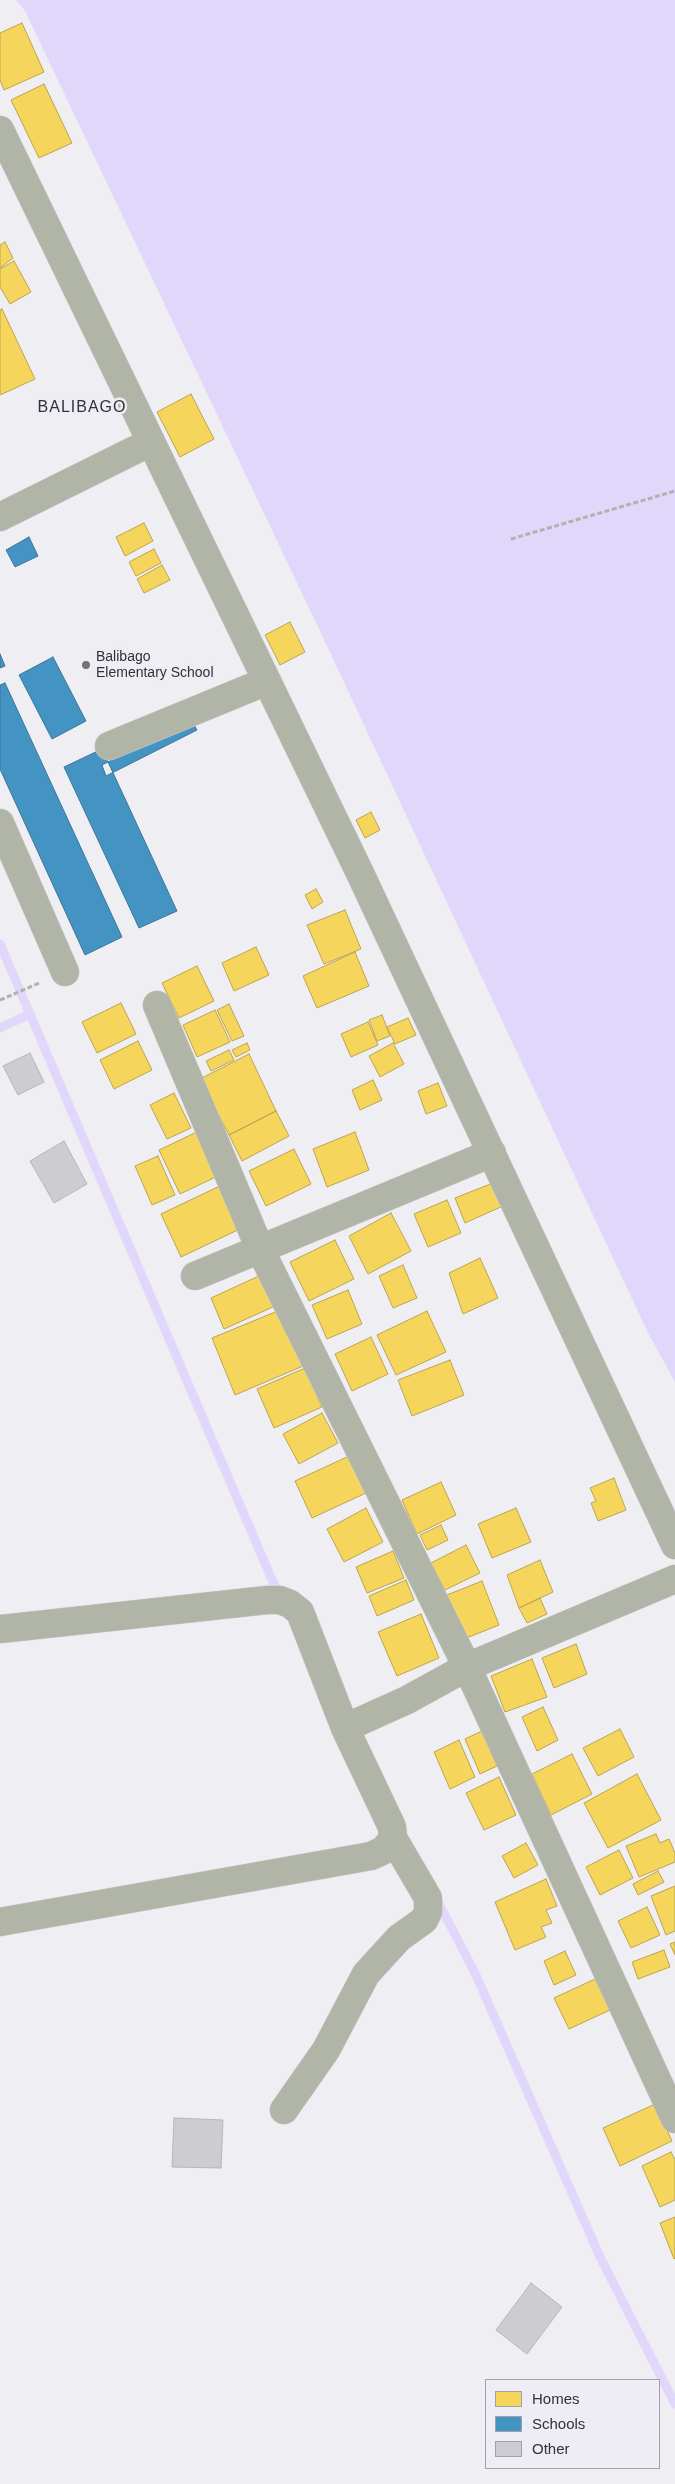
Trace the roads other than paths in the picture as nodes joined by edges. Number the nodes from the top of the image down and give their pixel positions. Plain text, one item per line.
1 (0, 130) edge
2 (151, 442) junction
3 (0, 517) edge
4 (267, 681) junction
5 (109, 746) dead end
6 (0, 823) edge
7 (55, 976) road end
8 (157, 1005) dead end
9 (492, 1152) junction
10 (260, 1249) junction
11 (195, 1276) dead end
12 (675, 1545) edge
13 (675, 1579) edge
14 (0, 1629) edge
15 (467, 1666) junction
16 (352, 1726) junction
17 (393, 1838) junction
18 (0, 1922) edge
19 (666, 2081) edge
20 (284, 2110) dead end
21 (675, 2119) edge

1 - 2 street
2 - 3 street
2 - 4 street
4 - 5 street
4 - 9 street
6 - 7 street
8 - 10 street
9 - 10 street
9 - 12 street
10 - 11 street
10 - 15 street
13 - 15 street
14 - 16 street
15 - 16 street
15 - 19 street
16 - 17 street
17 - 18 street
17 - 20 street
19 - 21 street

